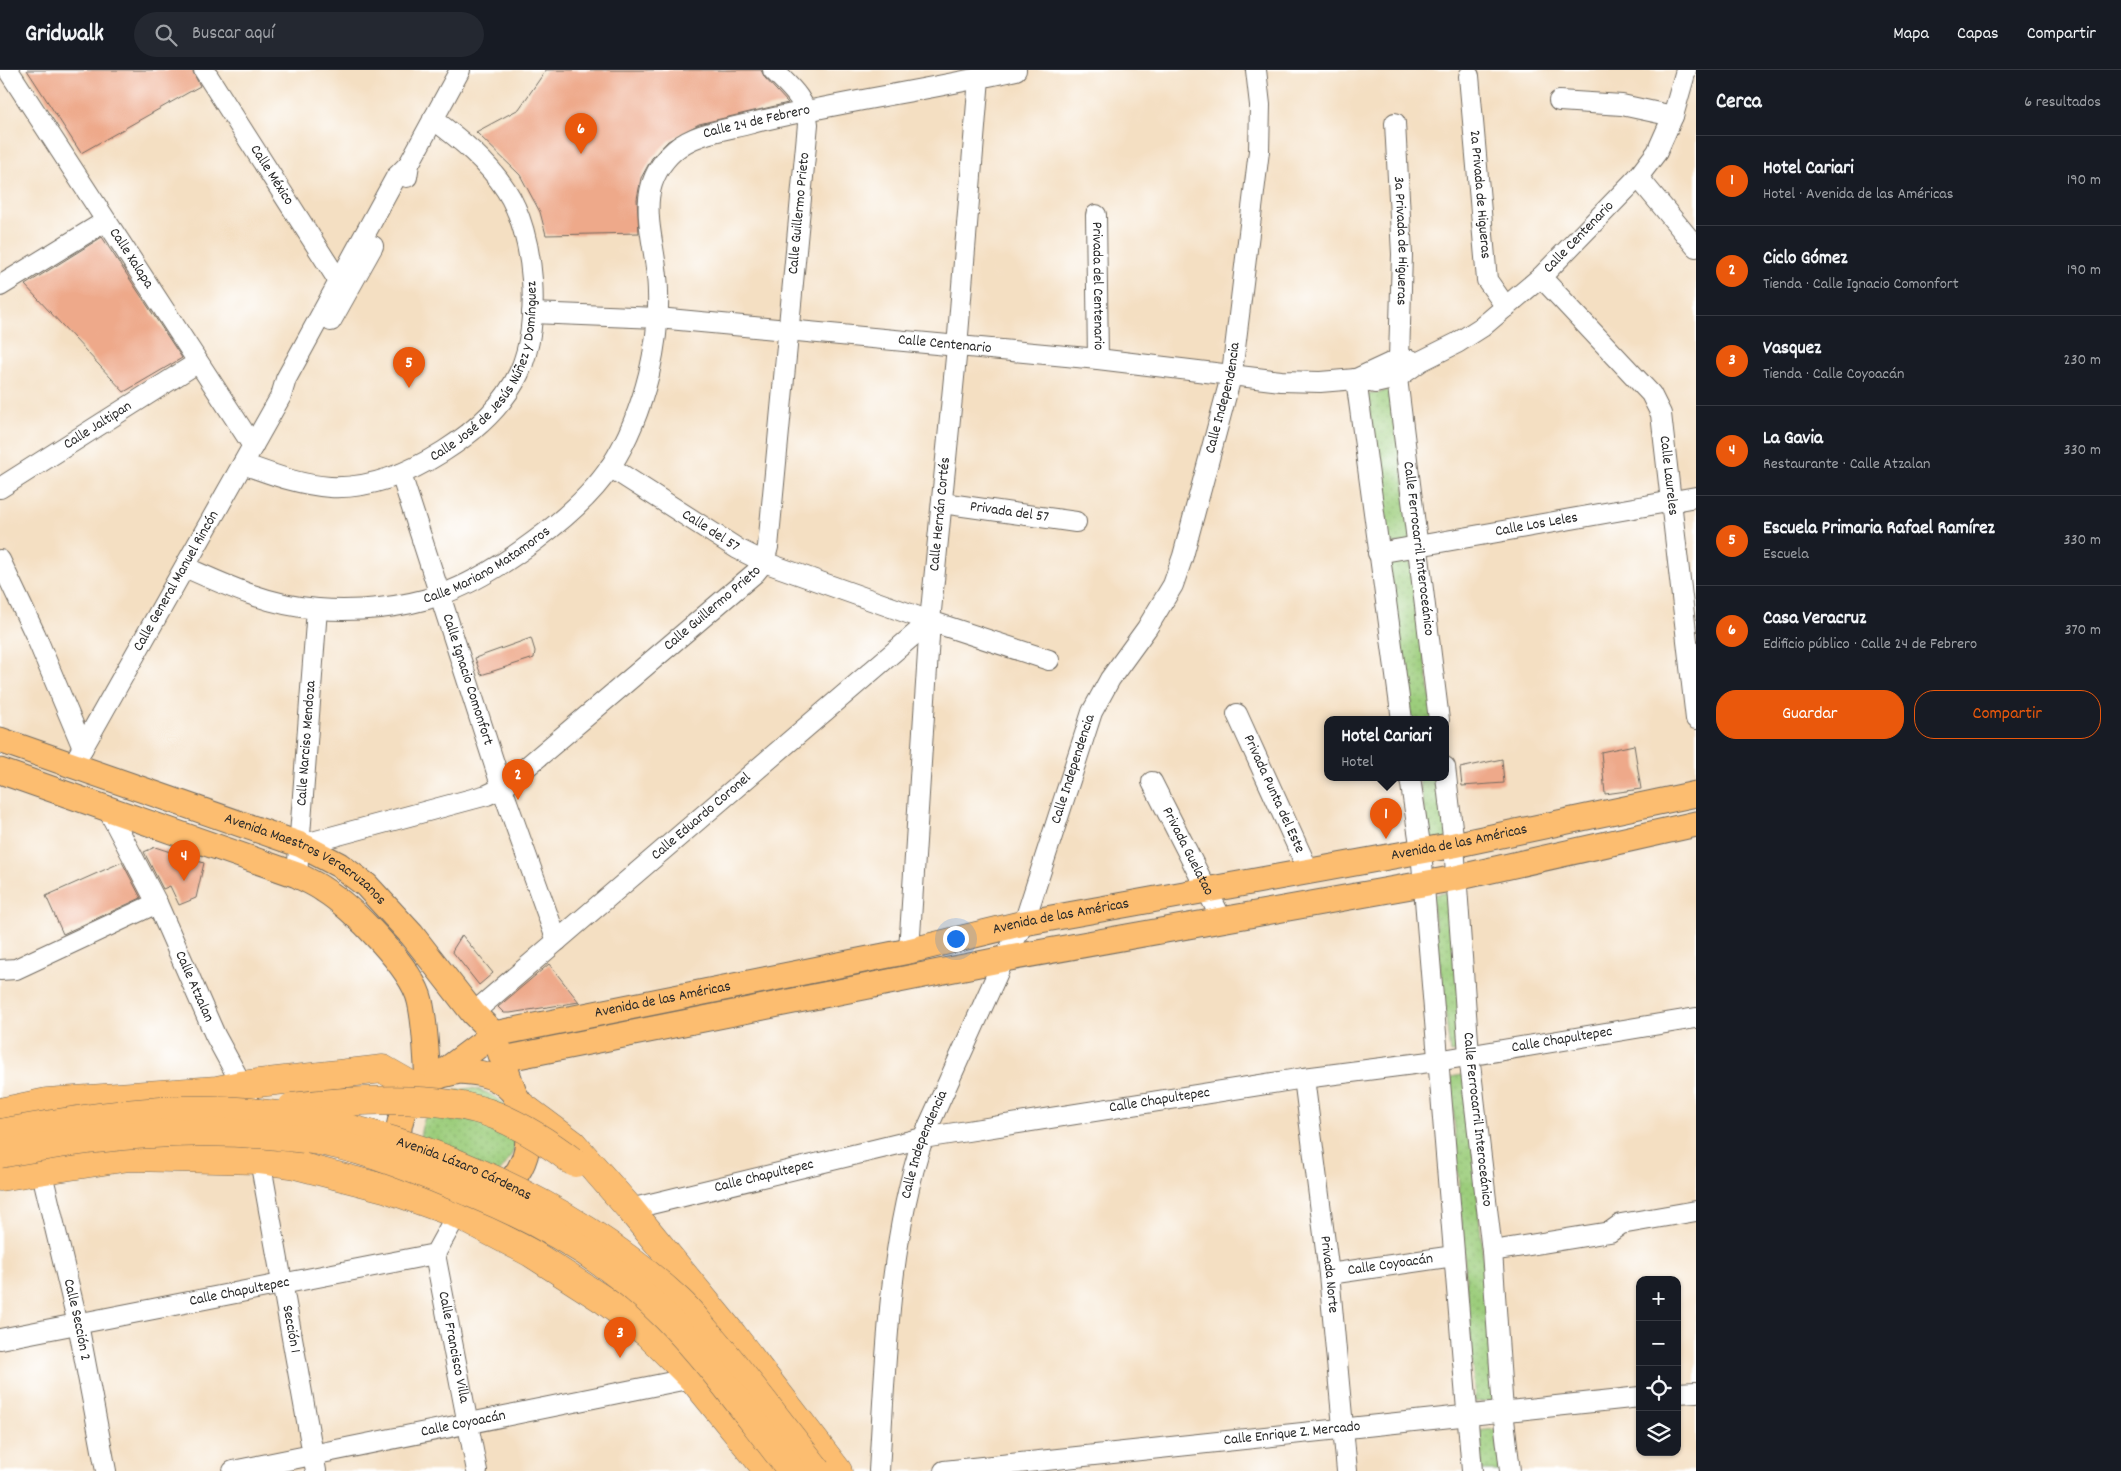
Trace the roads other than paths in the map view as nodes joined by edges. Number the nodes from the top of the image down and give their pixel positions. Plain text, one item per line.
1 (8, 70) edge
2 (204, 70) edge
3 (460, 70) edge
4 (773, 70) edge
5 (1016, 70) edge
6 (1256, 70) edge
7 (1686, 70) edge
8 (1469, 76) dead end
9 (937, 77) edge
10 (979, 78) junction
11 (1559, 101) dead end
12 (807, 110) junction
13 (1673, 116) junction
14 (434, 118) junction
15 (1395, 123) dead end
16 (409, 164) junction
17 (1638, 177) junction
18 (1096, 215) dead end
19 (106, 221) junction
20 (1696, 247) edge
21 (1541, 277) junction
22 (338, 280) junction
23 (0, 286) edge
24 (1506, 307) junction
25 (532, 313) junction
26 (658, 318) junction
27 (789, 330) junction
28 (957, 347) junction
29 (1098, 359) junction
30 (197, 364) junction
31 (1398, 368) junction
32 (1232, 373) junction
33 (1356, 378) junction
34 (281, 396) junction
35 (253, 446) junction
36 (243, 464) junction
37 (610, 468) junction
38 (401, 474) junction
39 (0, 488) edge
40 (1696, 497) edge
41 (1669, 501) junction
42 (942, 503) junction
43 (1076, 522) dead end
44 (1418, 546) junction
45 (1378, 553) junction
46 (0, 560) edge
47 (764, 562) junction
48 (185, 567) junction
49 (441, 594) junction
50 (317, 609) junction
51 (930, 621) junction
52 (1049, 660) dead end
53 (1237, 714) dead end
54 (1401, 716) edge
55 (1439, 716) edge
56 (1696, 719) edge
57 (0, 740) edge
58 (78, 757) junction
59 (0, 770) edge
60 (1410, 781) edge
61 (1447, 781) edge
62 (1152, 782) dead end
63 (502, 788) junction
64 (1696, 794) edge
65 (106, 806) junction
66 (1696, 824) edge
67 (1454, 845) junction
68 (301, 846) junction
69 (1421, 851) junction
70 (1309, 872) junction
71 (297, 876) junction
72 (1456, 878) junction
73 (1423, 884) junction
74 (1207, 891) junction
75 (157, 903) junction
76 (1222, 920) junction
77 (1024, 923) junction
78 (557, 941) junction
79 (909, 951) junction
80 (1004, 959) junction
81 (0, 970) edge
82 (473, 1013) junction
83 (1696, 1018) edge
84 (494, 1034) junction
85 (1469, 1055) junction
86 (503, 1059) junction
87 (1437, 1061) junction
88 (309, 1077) junction
89 (1304, 1078) junction
90 (428, 1082) junction
91 (229, 1088) junction
92 (518, 1101) junction
93 (0, 1112) edge
94 (249, 1112) junction
95 (0, 1133) edge
96 (923, 1138) junction
97 (0, 1154) edge
98 (250, 1159) junction
99 (290, 1164) junction
100 (41, 1169) junction
101 (0, 1177) edge
102 (630, 1208) junction
103 (1696, 1210) edge
104 (457, 1214) junction
105 (1696, 1221) edge
106 (1610, 1232) junction
107 (1492, 1251) junction
108 (435, 1254) junction
109 (1454, 1256) junction
110 (1329, 1274) junction
111 (283, 1282) junction
112 (78, 1324) junction
113 (733, 1335) junction
114 (0, 1339) edge
115 (692, 1378) junction
116 (1696, 1392) edge
117 (1681, 1393) edge
118 (1636, 1397) edge
119 (1503, 1411) junction
120 (1466, 1415) junction
121 (468, 1425) junction
122 (1343, 1430) junction
123 (314, 1464) edge
124 (106, 1471) edge
125 (233, 1471) edge
126 (477, 1471) edge
127 (768, 1471) edge
128 (792, 1471) edge
129 (818, 1471) edge
130 (838, 1471) edge
131 (879, 1471) edge
132 (944, 1471) edge
133 (1347, 1471) edge
134 (1472, 1471) edge
135 (1510, 1471) edge

1 - 19 street, Calle Xalapa
2 - 22 street, Calle México
3 - 14 street, Calle General Manuel Rincón
4 - 12 street
5 - 10 street, Calle 24 de Febrero
6 - 32 street, Calle Independencia
7 - 13 street, Calle Centenario
8 - 24 street, 2a Privada de Higueras
9 - 10 street, Calle 24 de Febrero
9 - 12 street, Calle 24 de Febrero
10 - 28 street, Calle Hernán Cortés
11 - 13 street
12 - 26 street, Calle 24 de Febrero
12 - 27 street, Calle Guillermo Prieto
13 - 17 street, Calle Centenario
14 - 16 street, Calle General Manuel Rincón
14 - 25 street, Calle José de Jesús Núñez y Domínguez
15 - 31 street, 3a Privada de Higueras
16 - 22 street, Calle General Manuel Rincón
16 - 34 street, Calle General Manuel Rincón
17 - 20 street
17 - 21 street, Calle Centenario
18 - 29 street, Privada del Centenario
19 - 23 street
19 - 30 street, Calle Xalapa
21 - 24 street, Calle Centenario
21 - 41 street, Calle Laureles
22 - 34 street, Calle General Manuel Rincón
24 - 31 street, Calle Centenario
25 - 26 street, Calle Centenario
25 - 38 street, Calle José de Jesús Núñez y Domínguez
26 - 27 street, Calle Centenario
26 - 37 street, Calle Mariano Matamoros
27 - 28 street, Calle Centenario
27 - 47 street, Calle Guillermo Prieto
28 - 29 street, Calle Centenario
28 - 42 street, Calle Hernán Cortés
29 - 32 street, Calle Centenario
30 - 35 street, Calle Xalapa
30 - 39 street, Calle Jaltipan
31 - 33 street, Calle Centenario
31 - 44 street, Calle Ferrocarril Interoceánico
32 - 33 street, Calle Centenario
32 - 77 street, Calle Independencia
33 - 45 street
34 - 35 street, Calle General Manuel Rincón
35 - 36 street, Calle General Manuel Rincón
36 - 38 street, Calle José de Jesús Núñez y Domínguez
36 - 48 street, Calle General Manuel Rincón
37 - 47 street, Calle del 57
37 - 49 street, Calle Mariano Matamoros
38 - 49 street, Calle Ignacio Comonfort
40 - 41 street, Calle Los Leles
41 - 44 street, Calle Los Leles
41 - 56 street, Calle Laureles
42 - 43 street, Privada del 57
42 - 51 street, Calle Hernán Cortés
44 - 45 street, Calle Los Leles
44 - 55 street, Calle Ferrocarril Interoceánico
45 - 54 street
46 - 58 street
47 - 51 street, Calle del 57
47 - 63 street, Calle Guillermo Prieto
48 - 50 street, Calle Mariano Matamoros
48 - 58 street, Calle General Manuel Rincón
49 - 50 street, Calle Mariano Matamoros
49 - 63 street, Calle Ignacio Comonfort
50 - 68 street, Calle Narciso Mendoza
51 - 52 street
51 - 78 street, Calle Eduardo Coronel
51 - 79 street, Calle Hernán Cortés
53 - 70 street, Privada Punta del Este
57 - 58 main road, Avenida Maestros Veracruzanos
58 - 68 main road, Avenida Maestros Veracruzanos
59 - 65 main road, Avenida Maestros Veracruzanos
60 - 69 street
61 - 67 street, Calle Ferrocarril Interoceánico
62 - 74 street, Privada Guelatao
63 - 68 street, Calle Guillermo Prieto
63 - 78 street, Calle Ignacio Comonfort
64 - 67 main road, Avenida de las Américas
65 - 71 main road, Avenida Maestros Veracruzanos
65 - 75 street, Calle Atzalan
66 - 72 main road, Avenida de las Américas
67 - 69 main road, Avenida de las Américas
67 - 72 street, Calle Ferrocarril Interoceánico
68 - 71 street, Calle Narciso Mendoza
68 - 82 main road, Avenida Maestros Veracruzanos
69 - 70 main road, Avenida de las Américas
69 - 73 street
70 - 74 main road, Avenida de las Américas
71 - 90 main road, Avenida Maestros Veracruzanos
72 - 73 main road, Avenida de las Américas
72 - 85 street, Calle Ferrocarril Interoceánico
73 - 76 main road, Avenida de las Américas
73 - 87 street
74 - 76 street, Privada Guelatao
74 - 77 main road, Avenida de las Américas
75 - 81 street
75 - 91 street, Calle Atzalan
76 - 80 main road, Avenida de las Américas
77 - 79 main road, Avenida de las Américas
77 - 80 street, Calle Independencia
78 - 82 street, Calle Eduardo Coronel
79 - 84 main road, Avenida de las Américas
80 - 86 main road, Avenida de las Américas
80 - 96 street, Calle Independencia
82 - 84 main road, Avenida Maestros Veracruzanos
83 - 85 street, Calle Chapultepec
84 - 86 main road, Avenida Maestros Veracruzanos
84 - 90 main road, Avenida de las Américas
85 - 87 street, Calle Chapultepec
85 - 107 street, Calle Ferrocarril Interoceánico
86 - 92 main road, Avenida Maestros Veracruzanos
87 - 89 street, Calle Chapultepec
87 - 109 street
88 - 90 highway
88 - 91 highway
88 - 99 highway
89 - 96 street, Calle Chapultepec
89 - 110 street, Privada Norte
90 - 92 main road
90 - 104 main road
91 - 93 highway
91 - 98 highway
91 - 99 street, Calle Atzalan
92 - 102 highway
92 - 104 main road
94 - 95 highway, Avenida Lázaro Cárdenas, bridge
94 - 113 highway, bridge
94 - 129 highway, Avenida Lázaro Cárdenas, bridge
96 - 102 street, Calle Chapultepec
96 - 131 street, Calle Independencia
97 - 128 highway, Avenida Lázaro Cárdenas, bridge
98 - 99 highway
98 - 100 highway
98 - 111 street, Sección 1
99 - 104 highway
100 - 101 highway
100 - 112 street, Calle Sección 2
102 - 113 highway
103 - 106 street
104 - 108 street
104 - 115 highway
105 - 106 street
106 - 107 street
107 - 119 street, Calle Ferrocarril Interoceánico
108 - 111 street, Calle Chapultepec
108 - 121 street, Calle Francisco Villa
109 - 110 street, Calle Coyoacán
109 - 120 street
110 - 122 street, Privada Norte
111 - 112 street, Calle Chapultepec
111 - 123 street, Sección 1
112 - 114 street, Calle Chapultepec
112 - 124 street, Calle Sección 2
113 - 130 highway
115 - 121 street, Calle Coyoacán
115 - 127 highway
116 - 117 street
118 - 119 street, Calle Enrique Z. Mercado
119 - 120 street, Calle Enrique Z. Mercado
119 - 135 street, Calle Ferrocarril Interoceánico
120 - 122 street, Calle Enrique Z. Mercado
120 - 134 street
121 - 123 street, Calle Coyoacán
121 - 126 street, Calle Francisco Villa
122 - 132 street, Calle Enrique Z. Mercado
122 - 133 street, Privada Norte
123 - 125 street, Calle Coyoacán

